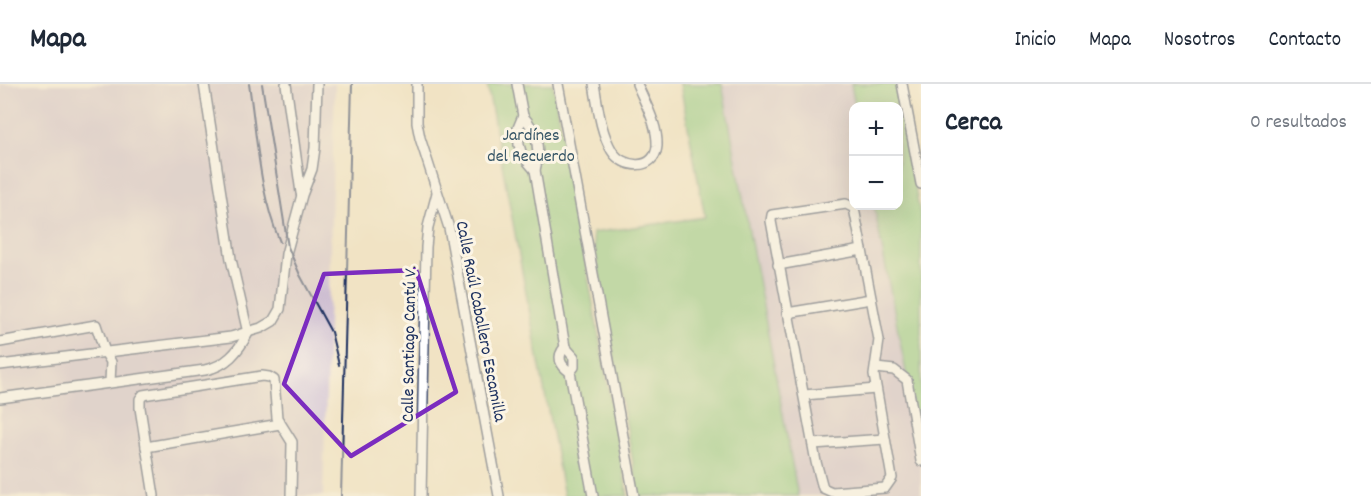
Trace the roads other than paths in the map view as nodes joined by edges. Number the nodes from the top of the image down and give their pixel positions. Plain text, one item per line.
1 (204, 84) edge
2 (286, 84) edge
3 (317, 84) edge
4 (417, 84) edge
5 (517, 84) edge
6 (558, 84) edge
7 (594, 84) edge
8 (638, 84) edge
9 (902, 84) edge
10 (523, 116) junction
11 (921, 123) edge
12 (910, 124) junction
13 (920, 169) edge
14 (535, 170) junction
15 (921, 184) edge
16 (437, 193) junction
17 (302, 195) junction
18 (862, 250) junction
19 (778, 266) junction
20 (871, 299) junction
21 (787, 314) junction
22 (248, 333) junction
23 (0, 342) edge
24 (565, 347) junction
25 (105, 352) junction
26 (0, 365) edge
27 (876, 368) junction
28 (570, 372) junction
29 (110, 382) junction
30 (876, 390) junction
31 (804, 395) junction
32 (0, 398) edge
33 (280, 424) junction
34 (885, 438) junction
35 (813, 444) junction
36 (146, 447) junction
37 (921, 461) edge
38 (823, 492) edge
39 (154, 496) edge
40 (291, 496) edge
41 (421, 496) edge
42 (499, 496) edge
43 (593, 496) edge
44 (634, 496) edge

1 - 22 street
2 - 17 street
3 - 17 street
4 - 16 street, Calle Raúl Caballero Escamilla
5 - 10 street
6 - 44 street
7 - 8 street
9 - 12 street
10 - 14 street
10 - 14 street
11 - 12 street
12 - 13 street
13 - 15 street
14 - 24 street
16 - 41 street, Calle Santiago Cantú V.
16 - 42 street, Calle Raúl Caballero Escamilla
17 - 22 street
18 - 19 street
18 - 19 street
18 - 20 street
19 - 21 street
20 - 21 street
20 - 27 street
21 - 31 street
22 - 25 street
22 - 29 street
23 - 25 street
24 - 28 street
24 - 28 street
25 - 26 street
25 - 29 street
27 - 30 street
27 - 37 street
28 - 43 street
29 - 32 street
30 - 31 street
30 - 34 street
31 - 35 street
33 - 36 street
33 - 36 street
33 - 40 street
34 - 35 street
34 - 38 street
35 - 38 street
36 - 39 street

